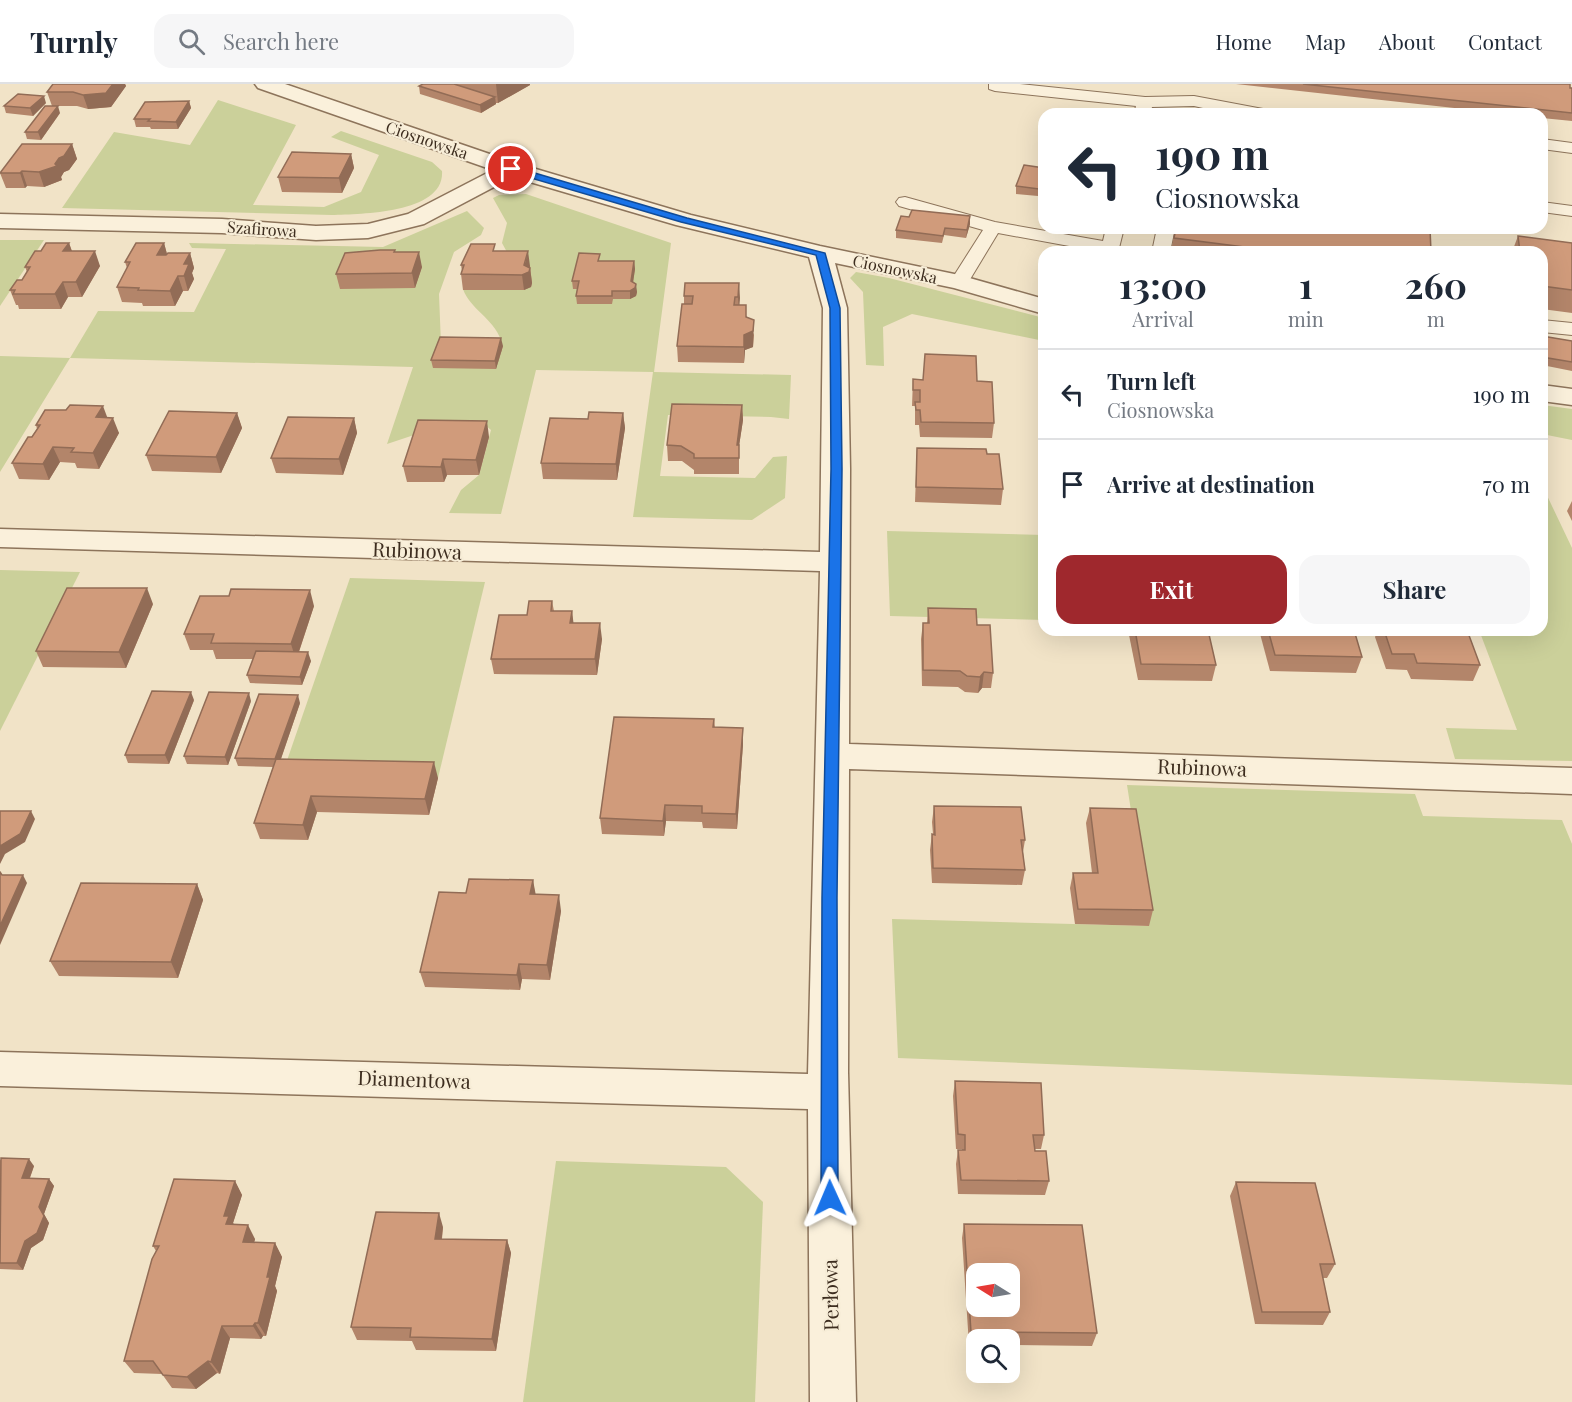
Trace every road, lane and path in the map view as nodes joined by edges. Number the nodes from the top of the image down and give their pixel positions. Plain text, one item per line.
1 (265, 84) edge
2 (1197, 84) edge
3 (996, 86) dead end
4 (1194, 101) junction
5 (1143, 108) edge
6 (1225, 108) edge
7 (1548, 145) edge
8 (1572, 147) edge
9 (511, 169) junction
10 (905, 202) dead end
11 (1548, 208) edge
12 (1572, 211) edge
13 (0, 221) edge
14 (993, 227) junction
15 (1099, 246) edge
16 (820, 253) junction
17 (959, 282) junction
18 (1038, 305) edge
19 (1548, 327) edge
20 (1572, 329) edge
21 (1548, 394) edge
22 (1572, 397) edge
23 (0, 538) edge
24 (834, 562) junction
25 (831, 756) junction
26 (1572, 781) edge
27 (0, 1069) edge
28 (828, 1092) junction
29 (833, 1402) edge

1 - 9 street, Ciosnowska
2 - 4 lane
3 - 5 lane
4 - 5 lane
4 - 6 lane
7 - 8 lane
9 - 13 street, Szafirowa
9 - 16 street, Ciosnowska
10 - 14 lane
11 - 12 lane
14 - 15 lane
14 - 17 lane
16 - 17 street, Ciosnowska
16 - 24 street, Perłowa
17 - 18 street, Ciosnowska
19 - 20 lane
21 - 22 street
23 - 24 street, Rubinowa
24 - 25 street, Perłowa
25 - 26 street, Rubinowa
25 - 28 street, Perłowa
27 - 28 street, Diamentowa
28 - 29 street, Perłowa

